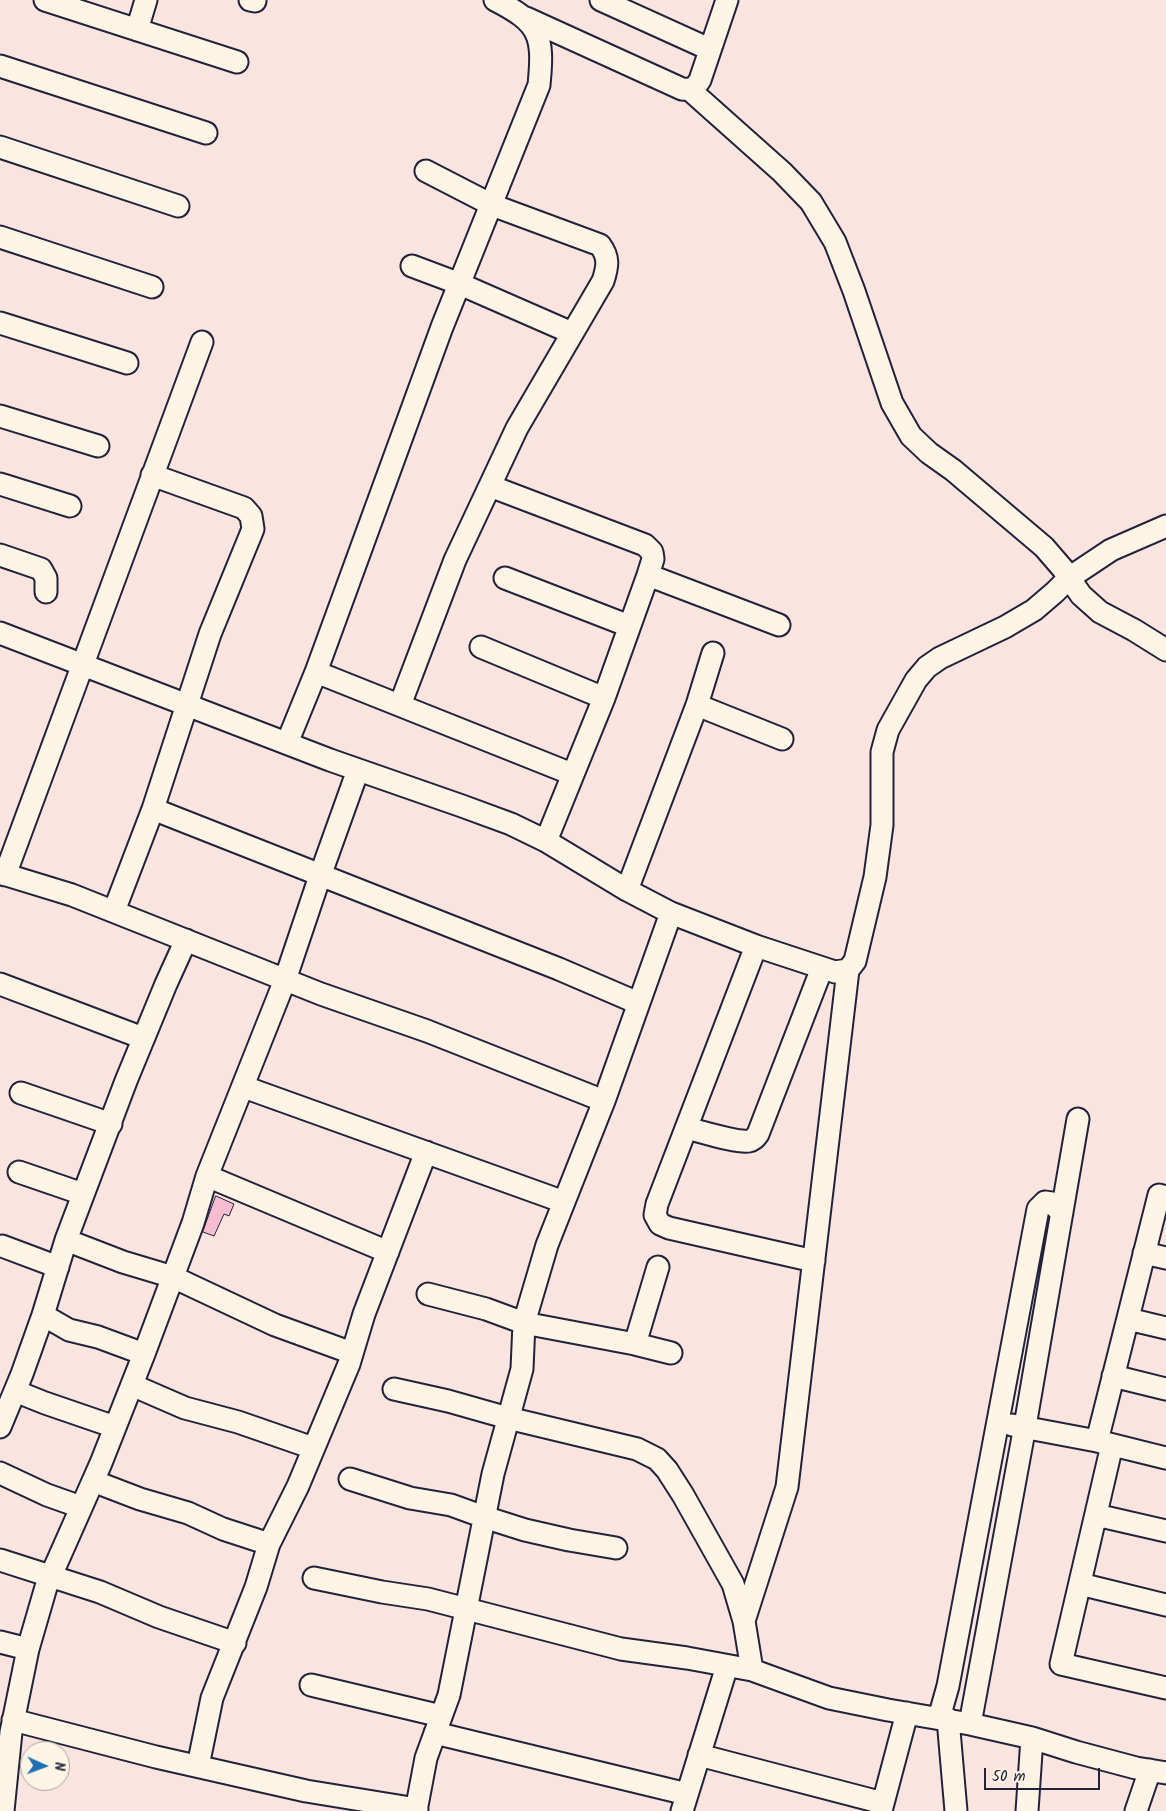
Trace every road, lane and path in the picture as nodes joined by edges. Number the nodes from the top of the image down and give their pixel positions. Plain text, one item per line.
1 (45, 0) edge
2 (146, 0) edge
3 (495, 0) edge
4 (601, 0) edge
5 (727, 0) edge
6 (634, 7) edge
7 (526, 18) junction
8 (137, 30) junction
9 (709, 49) junction
10 (237, 62) dead end
11 (0, 66) edge
12 (690, 90) junction
13 (206, 133) dead end
14 (0, 147) edge
15 (426, 171) dead end
16 (492, 205) junction
17 (178, 206) dead end
18 (0, 237) edge
19 (412, 266) dead end
20 (460, 284) junction
21 (152, 287) dead end
22 (0, 323) edge
23 (572, 333) junction
24 (202, 342) dead end
25 (127, 363) dead end
26 (0, 416) edge
27 (98, 446) dead end
28 (152, 476) junction
29 (0, 484) edge
30 (490, 486) junction
31 (70, 506) dead end
32 (1166, 526) edge
33 (0, 555) edge
34 (648, 575) junction
35 (505, 578) dead end
36 (1069, 578) junction
37 (46, 592) dead end
38 (779, 625) dead end
39 (629, 626) junction
40 (0, 634) edge
41 (481, 647) dead end
42 (1166, 650) edge
43 (714, 652) dead end
44 (81, 664) junction
45 (316, 672) junction
46 (604, 698) junction
47 (187, 704) junction
48 (400, 705) junction
49 (697, 705) junction
50 (782, 739) dead end
51 (287, 744) junction
52 (358, 770) junction
53 (572, 774) junction
54 (153, 809) junction
55 (546, 841) junction
56 (2, 874) edge
57 (320, 876) junction
58 (627, 890) junction
59 (114, 911) junction
60 (671, 913) junction
61 (186, 940) junction
62 (756, 946) junction
63 (822, 968) junction
64 (848, 970) junction
65 (285, 980) junction
66 (0, 984) edge
67 (638, 1003) junction
68 (143, 1038) junction
69 (244, 1087) junction
70 (20, 1094) dead end
71 (604, 1101) junction
72 (1078, 1119) dead end
73 (110, 1124) junction
74 (686, 1128) junction
75 (426, 1152) junction
76 (19, 1172) dead end
77 (208, 1176) junction
78 (83, 1194) junction
79 (1166, 1197) edge
80 (564, 1202) junction
81 (1062, 1213) junction
82 (66, 1240) junction
83 (2, 1246) dead end
84 (388, 1252) junction
85 (1144, 1253) junction
86 (1166, 1258) edge
87 (814, 1261) junction
88 (58, 1267) junction
89 (658, 1267) dead end
90 (173, 1277) junction
91 (428, 1294) dead end
92 (43, 1315) junction
93 (1128, 1319) junction
94 (524, 1323) junction
95 (1166, 1328) edge
96 (635, 1344) junction
97 (352, 1353) junction
98 (671, 1353) dead end
99 (144, 1354) junction
100 (1113, 1376) junction
101 (132, 1385) junction
102 (394, 1389) dead end
103 (1166, 1389) edge
104 (15, 1390) junction
105 (508, 1418) junction
106 (997, 1422) junction
107 (1025, 1426) junction
108 (0, 1427) edge
109 (115, 1427) junction
110 (1104, 1443) junction
111 (313, 1448) junction
112 (1166, 1458) edge
113 (0, 1473) edge
114 (350, 1479) dead end
115 (93, 1481) junction
116 (81, 1507) junction
117 (1096, 1514) junction
118 (484, 1517) junction
119 (1166, 1531) edge
120 (269, 1544) junction
121 (616, 1548) dead end
122 (0, 1560) edge
123 (51, 1575) junction
124 (314, 1578) dead end
125 (1080, 1584) junction
126 (1166, 1605) edge
127 (465, 1609) junction
128 (744, 1621) junction
129 (0, 1642) edge
130 (235, 1643) junction
131 (28, 1649) junction
132 (727, 1666) junction
133 (752, 1670) junction
134 (311, 1685) dead end
135 (1166, 1688) edge
136 (907, 1713) junction
137 (944, 1718) junction
138 (438, 1724) junction
139 (970, 1724) junction
140 (8, 1728) edge
141 (1032, 1738) junction
142 (699, 1755) junction
143 (198, 1766) junction
144 (1158, 1771) edge
145 (685, 1802) edge
146 (882, 1807) edge
147 (417, 1810) edge
148 (3, 1811) edge
149 (956, 1811) edge
150 (1027, 1811) edge
151 (1136, 1811) edge

1 - 8 street
2 - 8 street
3 - 7 street
4 - 6 street
5 - 9 street
6 - 9 street
7 - 12 street
7 - 16 street
8 - 10 street
9 - 12 street
11 - 13 street
12 - 36 street
14 - 17 street
15 - 16 street
16 - 20 street
16 - 23 street
18 - 21 street
19 - 20 street
20 - 23 street
20 - 45 street
22 - 25 street
23 - 30 street
24 - 28 street
26 - 27 street
28 - 44 street
28 - 47 street
29 - 31 street
30 - 34 street
30 - 48 street
32 - 36 street
33 - 37 street
34 - 38 street
34 - 39 street
35 - 39 street
36 - 42 street
36 - 64 street
39 - 46 street
40 - 44 street
41 - 46 street
43 - 49 street
44 - 47 street
44 - 56 street
45 - 48 street
45 - 51 street
46 - 53 street
47 - 51 street
47 - 54 street
48 - 53 street
49 - 50 street
49 - 58 street
51 - 52 street
52 - 55 street
52 - 57 street
53 - 55 street
54 - 57 street
54 - 59 street
55 - 58 street
56 - 59 street
57 - 65 street
57 - 67 street
58 - 60 street
59 - 61 street
60 - 62 street
60 - 67 street
61 - 65 street
61 - 68 street
62 - 63 street
62 - 74 street
63 - 64 street
63 - 74 street
64 - 87 street
65 - 69 street
65 - 71 street
66 - 68 street
67 - 71 street
68 - 73 street
69 - 75 street
69 - 77 street
70 - 73 street
71 - 80 street
72 - 81 street
73 - 78 street
74 - 87 street
75 - 80 street
75 - 84 street
76 - 78 street
77 - 84 street
77 - 90 street
78 - 82 street
79 - 85 street
80 - 94 street
81 - 106 street
81 - 107 street
82 - 88 street
82 - 90 street
83 - 88 street
84 - 97 street
85 - 86 street
85 - 93 street
87 - 128 street
88 - 92 street
89 - 96 street
90 - 97 street
90 - 99 street
91 - 94 street
92 - 99 street
92 - 104 street
93 - 95 street
93 - 100 street
94 - 96 street
94 - 105 street
96 - 98 street
97 - 111 street
99 - 101 street
100 - 103 street
100 - 110 street
101 - 109 street
101 - 111 street
102 - 105 street
104 - 108 street
104 - 109 street
105 - 118 street
105 - 128 street
106 - 107 street
106 - 137 street
107 - 110 street
107 - 139 street
109 - 115 street
110 - 112 street
110 - 117 street
111 - 120 street
113 - 116 street
114 - 118 street
115 - 116 street
115 - 120 street
116 - 123 street
117 - 119 street
117 - 125 street
118 - 121 street
118 - 127 street
120 - 130 street
122 - 123 street
123 - 130 street
123 - 131 street
124 - 127 street
125 - 126 street
125 - 135 street
127 - 132 street
127 - 138 street
128 - 133 street
129 - 131 street
130 - 143 street
131 - 140 street
132 - 133 street
132 - 142 street
133 - 136 street
134 - 138 street
136 - 137 street
136 - 146 street
137 - 139 street
137 - 149 street
138 - 145 street
138 - 147 street
139 - 141 street
140 - 143 street
140 - 148 street
141 - 144 street
141 - 150 street
142 - 145 street
142 - 146 street
143 - 147 street
144 - 151 street

